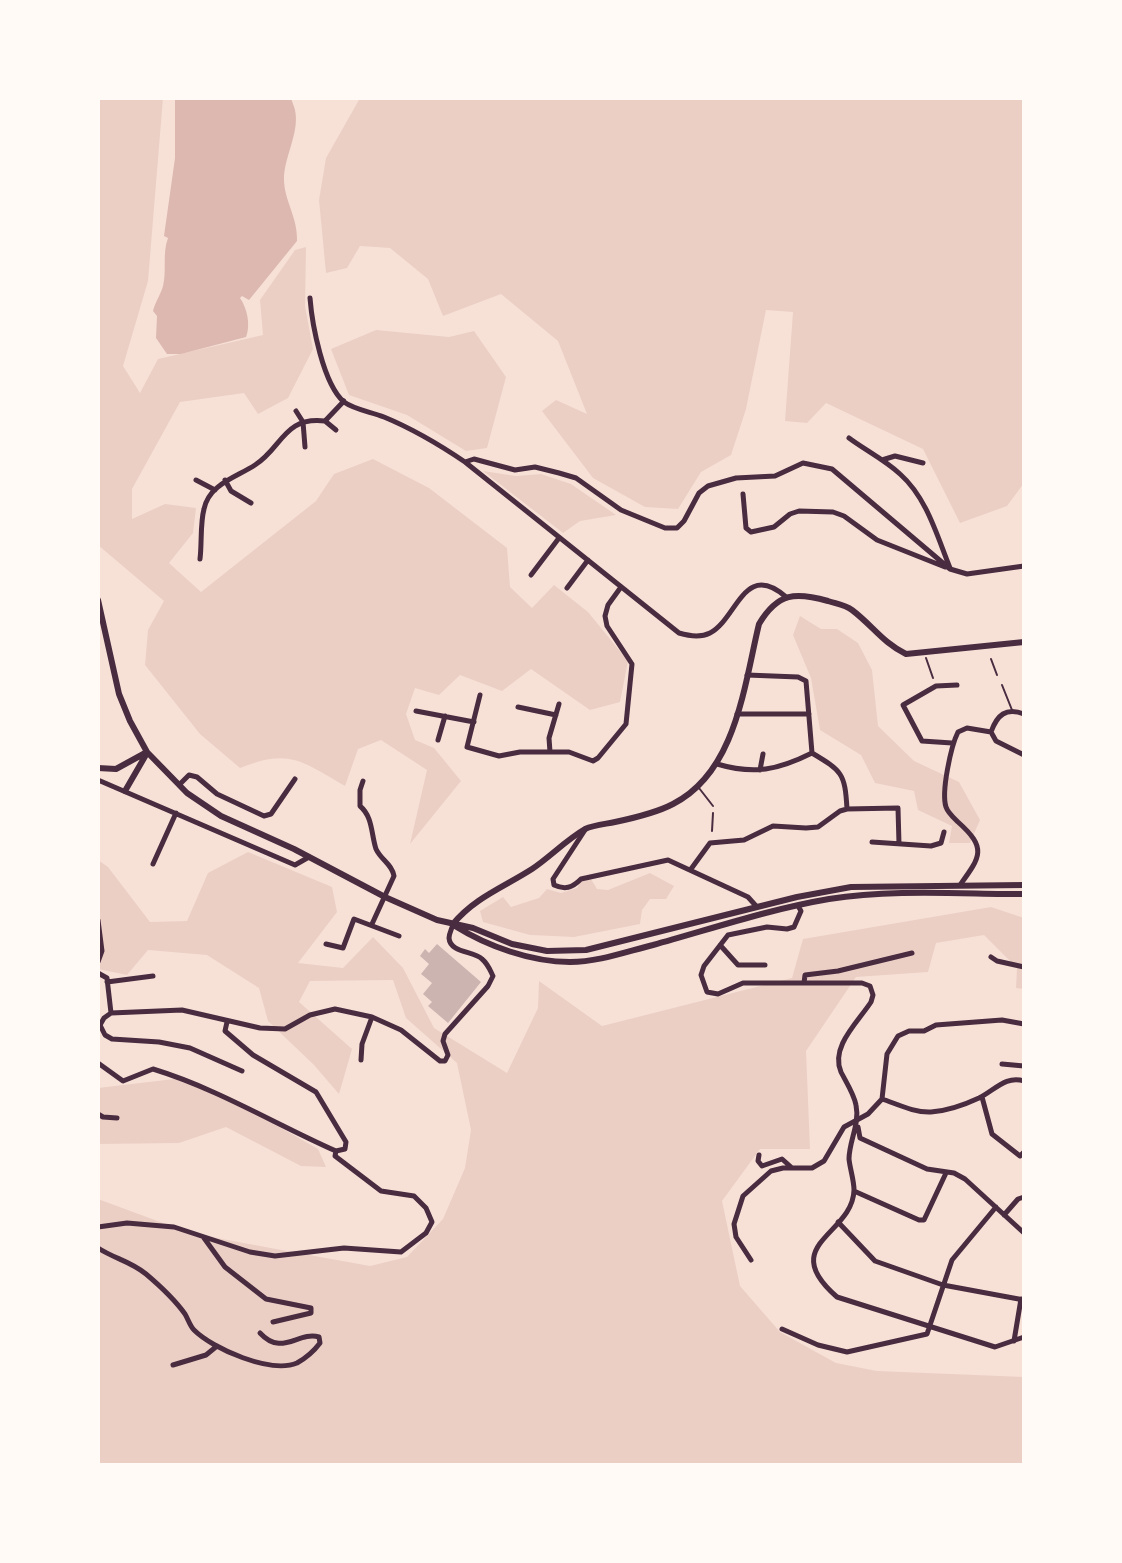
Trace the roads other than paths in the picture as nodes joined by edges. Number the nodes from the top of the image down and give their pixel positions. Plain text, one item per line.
1 (310, 298) dead end
2 (344, 401) junction
3 (296, 411) dead end
4 (325, 421) junction
5 (303, 422) junction
6 (336, 430) dead end
7 (849, 438) dead end
8 (305, 447) dead end
9 (881, 460) junction
10 (465, 462) junction
11 (923, 463) dead end
12 (196, 480) dead end
13 (225, 480) junction
14 (215, 490) junction
15 (743, 494) dead end
16 (198, 502) dead end
17 (251, 503) dead end
18 (204, 507) junction
19 (559, 538) junction
20 (200, 559) dead end
21 (588, 560) junction
22 (1024, 566) edge
23 (950, 569) junction
24 (531, 575) dead end
25 (621, 587) junction
26 (567, 588) dead end
27 (786, 597) junction
28 (98, 600) edge
29 (1024, 642) edge
30 (991, 659) dead end
31 (746, 675) junction
32 (997, 675) dead end
33 (957, 685) dead end
34 (1002, 685) dead end
35 (480, 695) dead end
36 (559, 704) dead end
37 (518, 707) dead end
38 (416, 711) dead end
39 (1013, 711) junction
40 (737, 714) junction
41 (809, 714) junction
42 (1024, 714) edge
43 (556, 715) junction
44 (445, 716) junction
45 (474, 722) junction
46 (991, 732) junction
47 (438, 740) dead end
48 (952, 743) junction
49 (147, 752) junction
50 (550, 752) junction
51 (812, 753) junction
52 (763, 754) dead end
53 (1024, 755) edge
54 (717, 764) junction
55 (98, 768) edge
56 (760, 770) junction
57 (295, 779) dead end
58 (98, 780) edge
59 (363, 781) dead end
60 (179, 785) junction
61 (698, 787) junction
62 (125, 791) junction
63 (713, 806) road end
64 (847, 809) junction
65 (176, 813) junction
66 (587, 828) junction
67 (944, 832) dead end
68 (872, 842) dead end
69 (899, 844) junction
70 (309, 857) junction
71 (153, 864) dead end
72 (691, 869) junction
73 (960, 885) junction
74 (1024, 885) edge
75 (1024, 894) edge
76 (385, 897) junction
77 (798, 906) junction
78 (757, 907) junction
79 (99, 922) edge
80 (107, 923) dead end
81 (372, 924) junction
82 (453, 924) junction
83 (399, 936) dead end
84 (326, 944) dead end
85 (720, 945) junction
86 (912, 953) dead end
87 (991, 957) dead end
88 (98, 962) edge
89 (765, 965) dead end
90 (1024, 967) edge
91 (98, 973) edge
92 (153, 976) dead end
93 (107, 982) junction
94 (804, 983) junction
95 (111, 1013) junction
96 (372, 1017) junction
97 (227, 1022) junction
98 (1024, 1024) edge
99 (361, 1060) dead end
100 (98, 1063) edge
101 (1002, 1064) dead end
102 (1024, 1066) edge
103 (242, 1071) dead end
104 (1024, 1081) edge
105 (982, 1097) junction
106 (882, 1099) junction
107 (98, 1114) edge
108 (117, 1118) dead end
109 (857, 1122) junction
110 (336, 1151) junction
111 (1024, 1152) edge
112 (759, 1155) dead end
113 (792, 1168) junction
114 (946, 1173) junction
115 (854, 1191) junction
116 (1024, 1197) edge
117 (996, 1207) junction
118 (1004, 1215) junction
119 (838, 1222) junction
120 (98, 1227) edge
121 (1024, 1233) edge
122 (204, 1237) junction
123 (98, 1248) edge
124 (751, 1260) dead end
125 (943, 1285) junction
126 (1022, 1300) edge
127 (273, 1322) dead end
128 (930, 1327) junction
129 (782, 1329) dead end
130 (260, 1333) dead end
131 (1024, 1337) edge
132 (1013, 1342) junction
133 (217, 1346) junction
134 (173, 1365) dead end

1 - 2 street
2 - 4 street
2 - 10 street
3 - 5 street
4 - 5 street
4 - 6 street
5 - 8 street
5 - 13 street
7 - 9 street
9 - 11 street
9 - 23 street
10 - 19 street
10 - 23 street
12 - 14 street
13 - 14 street
13 - 17 street
14 - 18 street
15 - 23 street
16 - 18 street
18 - 20 street
19 - 21 street
19 - 24 street
21 - 25 street
21 - 26 street
22 - 23 street
25 - 27 street
25 - 50 street
27 - 29 street
27 - 31 street
28 - 49 street
30 - 32 lane
31 - 40 street
31 - 41 street
33 - 48 street
34 - 39 lane
35 - 45 street
36 - 43 street
37 - 43 street
38 - 44 street
39 - 42 street
39 - 46 street
40 - 41 street
40 - 54 street
41 - 51 street
43 - 50 street
44 - 45 street
44 - 47 street
45 - 50 street
46 - 48 street
46 - 53 street
48 - 73 street
49 - 55 street
49 - 60 street
49 - 62 street
51 - 56 street
51 - 64 street
52 - 56 street
54 - 56 street
54 - 61 street
57 - 60 street
58 - 62 street
59 - 76 street
60 - 70 street
61 - 63 lane
61 - 66 street
62 - 65 street
64 - 69 street
64 - 72 street
65 - 70 street
65 - 71 street
66 - 72 street
66 - 82 street
67 - 69 street
68 - 69 street
70 - 76 street
72 - 78 street
73 - 74 street
73 - 78 street
75 - 77 street
76 - 81 street
76 - 82 street
77 - 82 street
77 - 85 street
78 - 82 street
79 - 80 street
79 - 88 street
81 - 83 street
81 - 84 street
82 - 96 street
85 - 89 street
85 - 94 street
86 - 94 street
87 - 90 street
91 - 93 street
92 - 93 street
93 - 95 street
94 - 109 street
95 - 97 street
95 - 103 street
96 - 97 street
96 - 99 street
97 - 110 street
98 - 106 street
100 - 110 street
101 - 102 street
104 - 105 street
105 - 106 street
105 - 111 street
106 - 109 street
107 - 108 street
109 - 113 street
109 - 114 street
109 - 115 street
110 - 122 street
112 - 113 street
113 - 124 street
114 - 115 street
114 - 117 street
115 - 119 street
116 - 118 street
117 - 118 street
117 - 125 street
118 - 121 street
119 - 125 street
119 - 128 street
120 - 122 street
122 - 127 street
123 - 133 street
125 - 126 street
125 - 128 street
126 - 132 street
128 - 129 street
128 - 132 street
130 - 133 street
131 - 132 street
133 - 134 street

